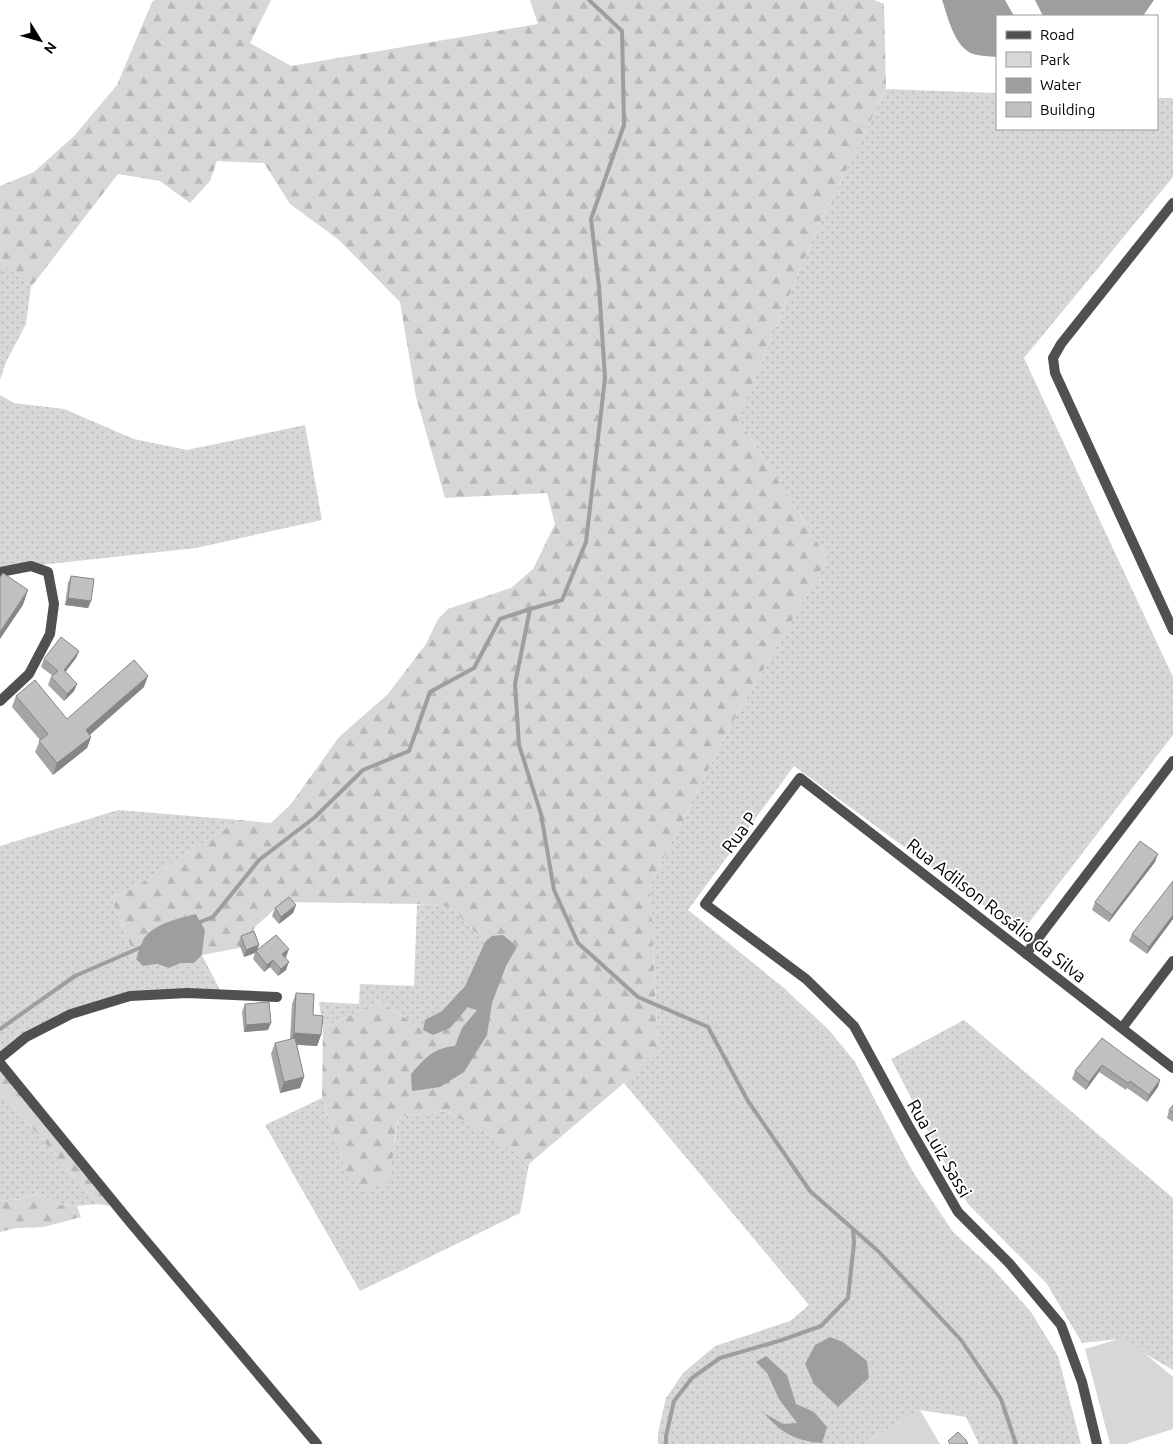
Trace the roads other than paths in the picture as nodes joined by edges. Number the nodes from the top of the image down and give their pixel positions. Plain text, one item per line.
1 (1173, 203) edge
2 (0, 572) edge
3 (1173, 630) edge
4 (0, 701) edge
5 (1173, 761) edge
6 (800, 778) joint
7 (705, 904) joint
8 (1026, 954) junction
9 (1173, 961) edge
10 (277, 997) dead end
11 (1122, 1028) junction
12 (0, 1058) edge
13 (0, 1063) edge
14 (1173, 1068) edge
15 (317, 1444) edge
16 (1097, 1444) edge

1 - 3 street
2 - 4 street
5 - 8 street
6 - 7 street, Rua P
6 - 8 street, Rua Adilson Rosálio da Silva
7 - 16 street, Rua Luiz Sassi
8 - 11 street, Rua Adilson Rosálio da Silva
9 - 11 street
10 - 12 street
11 - 14 street, Rua Adilson Rosálio da Silva
13 - 15 street

